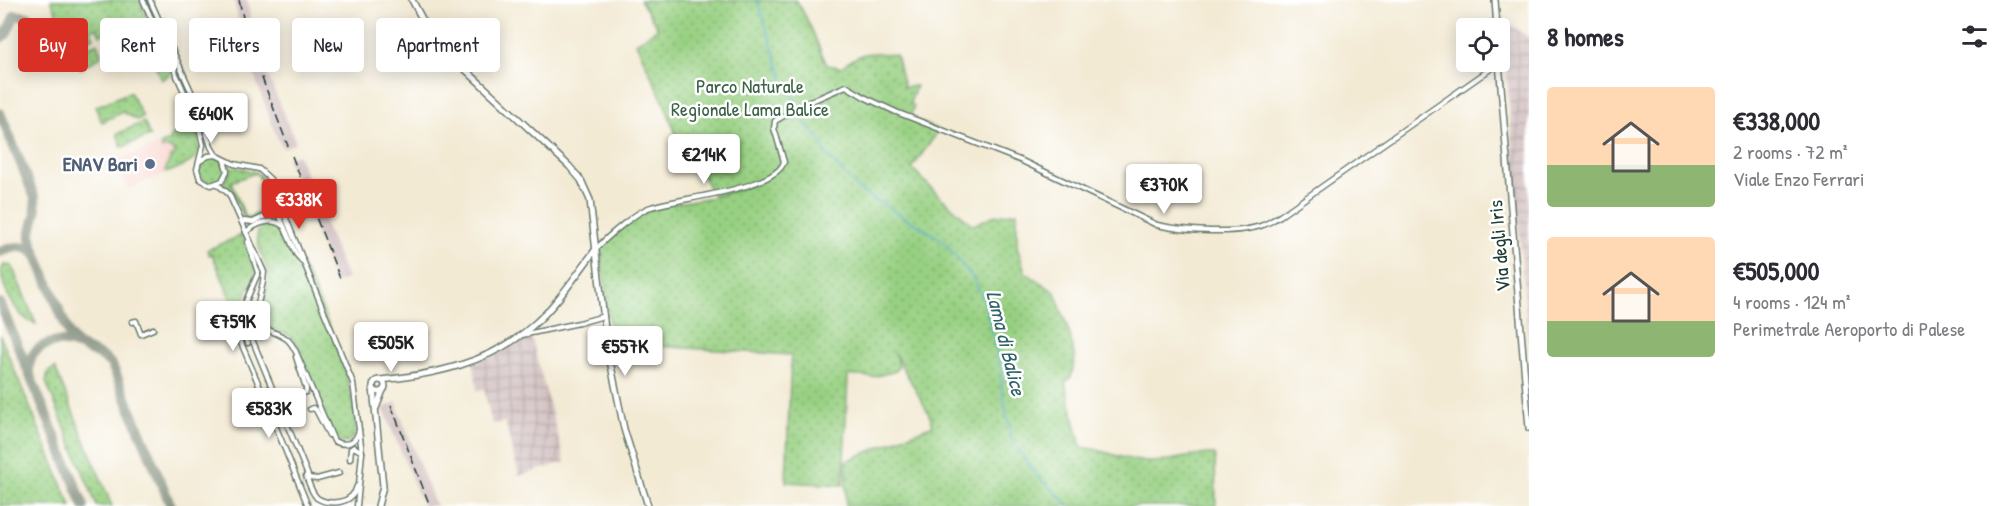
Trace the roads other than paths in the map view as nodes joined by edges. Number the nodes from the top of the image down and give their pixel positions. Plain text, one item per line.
1 (143, 0) edge
2 (150, 0) edge
3 (420, 0) edge
4 (1495, 0) edge
5 (413, 2) edge
6 (1496, 18) edge
7 (1485, 72) edge
8 (1500, 72) edge
9 (217, 156) junction
10 (223, 160) junction
11 (200, 161) junction
12 (217, 184) junction
13 (278, 202) junction
14 (237, 211) junction
15 (281, 213) junction
16 (242, 219) junction
17 (284, 226) junction
18 (247, 231) junction
19 (596, 249) junction
20 (304, 264) junction
21 (259, 301) junction
22 (604, 316) junction
23 (132, 322) dead end
24 (233, 327) dead end
25 (153, 329) dead end
26 (521, 335) junction
27 (248, 343) dead end
28 (292, 345) junction
29 (395, 379) junction
30 (380, 380) junction
31 (374, 388) junction
32 (383, 389) junction
33 (303, 393) dead end
34 (310, 410) dead end
35 (375, 410) junction
36 (359, 423) junction
37 (1529, 428) edge
38 (332, 438) junction
39 (362, 453) junction
40 (299, 459) dead end
41 (350, 459) dead end
42 (362, 465) junction
43 (339, 473) dead end
44 (308, 506) edge
45 (357, 506) edge
46 (378, 506) edge
47 (648, 506) edge

1 - 11 street
2 - 9 street
3 - 5 street
4 - 6 street
5 - 19 street
7 - 19 street
8 - 37 street, Via degli Iris
9 - 10 street
9 - 11 street
10 - 12 street
10 - 13 street
11 - 12 street
12 - 14 street
13 - 15 street
13 - 16 street
13 - 20 street
14 - 16 street
14 - 44 street, bridge
15 - 17 street
15 - 20 street
16 - 18 street
17 - 18 street
17 - 20 street
18 - 21 street
19 - 22 street
19 - 26 street
20 - 36 street
21 - 28 street
21 - 43 street
22 - 26 street
22 - 47 street
23 - 25 street
24 - 27 street
26 - 29 street
28 - 33 street
28 - 38 street
29 - 30 street
29 - 32 street
30 - 31 street
30 - 32 street
31 - 32 street
31 - 35 street
32 - 35 street
34 - 38 street
35 - 46 street
36 - 38 street
36 - 39 street
39 - 41 street
39 - 42 street
40 - 42 street
42 - 45 street

